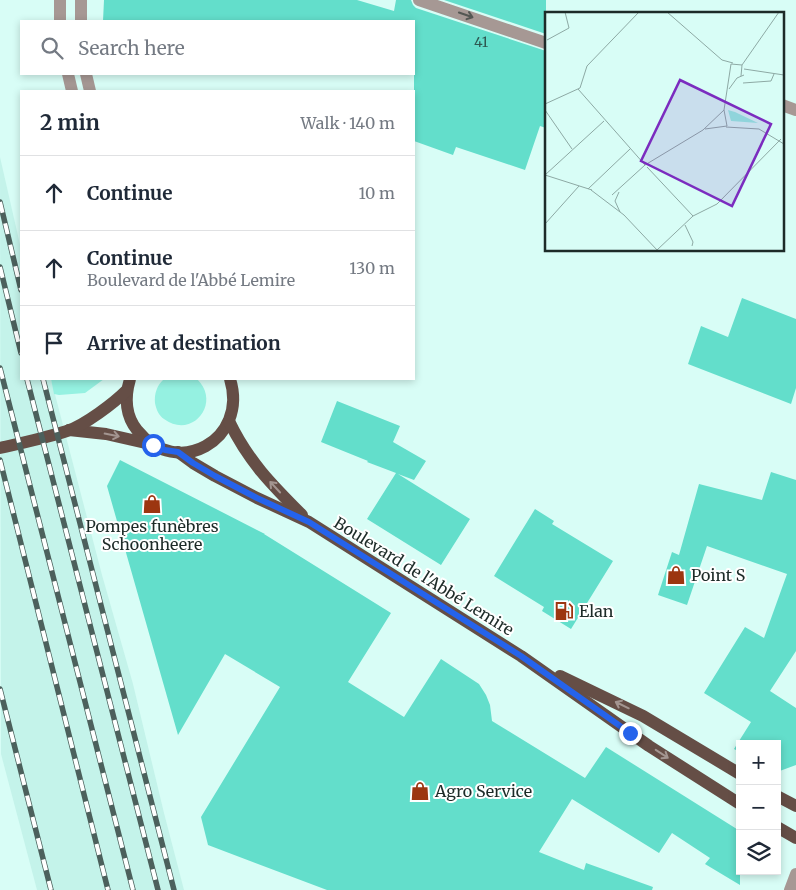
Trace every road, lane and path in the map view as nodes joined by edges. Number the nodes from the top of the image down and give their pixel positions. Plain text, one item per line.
1 (60, 0) edge
2 (81, 0) edge
3 (419, 0) edge
4 (60, 20) edge
5 (81, 20) edge
6 (545, 42) edge
7 (68, 75) edge
8 (86, 75) edge
9 (72, 90) edge
10 (90, 90) edge
11 (784, 106) edge
12 (796, 110) edge
13 (230, 380) edge
14 (129, 384) edge
15 (229, 421) junction
16 (69, 430) junction
17 (153, 445) junction
18 (0, 448) edge
19 (178, 452) junction
20 (309, 522) junction
21 (521, 656) junction
22 (736, 772) edge
23 (781, 798) edge
24 (736, 801) edge
25 (796, 806) edge
26 (781, 829) edge
27 (796, 838) edge
28 (796, 874) edge
29 (790, 890) edge

1 - 4 street
2 - 5 street
3 -> 6 street
7 - 9 street
8 - 10 street
11 - 12 street
13 - 15 main road
14 - 16 main road
14 - 17 main road
15 - 19 main road
20 -> 15 main road, Boulevard de l'Abbé Lemire
16 -> 17 main road
16 - 18 main road
17 - 19 main road
19 - 20 main road, Boulevard de l'Abbé Lemire
20 - 21 main road, Boulevard de l'Abbé Lemire
22 -> 21 main road, Boulevard de l'Abbé Lemire
21 -> 24 main road, Boulevard de l'Abbé Lemire
23 - 25 main road
26 - 27 main road
28 - 29 street

